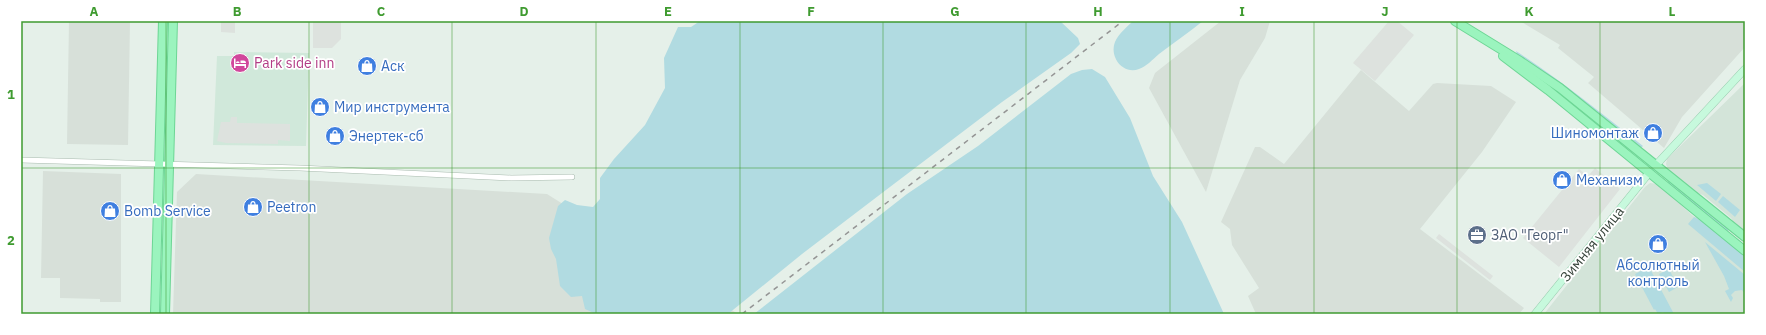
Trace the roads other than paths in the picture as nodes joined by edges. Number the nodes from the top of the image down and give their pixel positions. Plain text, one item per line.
1 (163, 21) edge
2 (173, 21) edge
3 (1455, 21) edge
4 (1469, 30) junction
5 (1745, 69) edge
6 (21, 160) edge
7 (158, 165) junction
8 (169, 165) junction
9 (1656, 165) junction
10 (1649, 173) junction
11 (572, 177) dead end
12 (1737, 231) junction
13 (1745, 238) edge
14 (1730, 239) junction
15 (1745, 251) edge
16 (155, 314) edge
17 (165, 314) edge
18 (1535, 314) edge

1 - 7 main road
2 - 8 main road
3 - 4 main road
4 - 9 main road
4 - 10 main road
5 - 9 main road
6 - 7 street
7 - 8 street
7 - 16 main road
8 - 11 street
8 - 17 main road
9 - 10 main road
9 - 12 main road
10 - 14 main road
10 - 18 main road, Зимняя улица
12 - 13 main road
12 - 14 main road
14 - 15 main road

